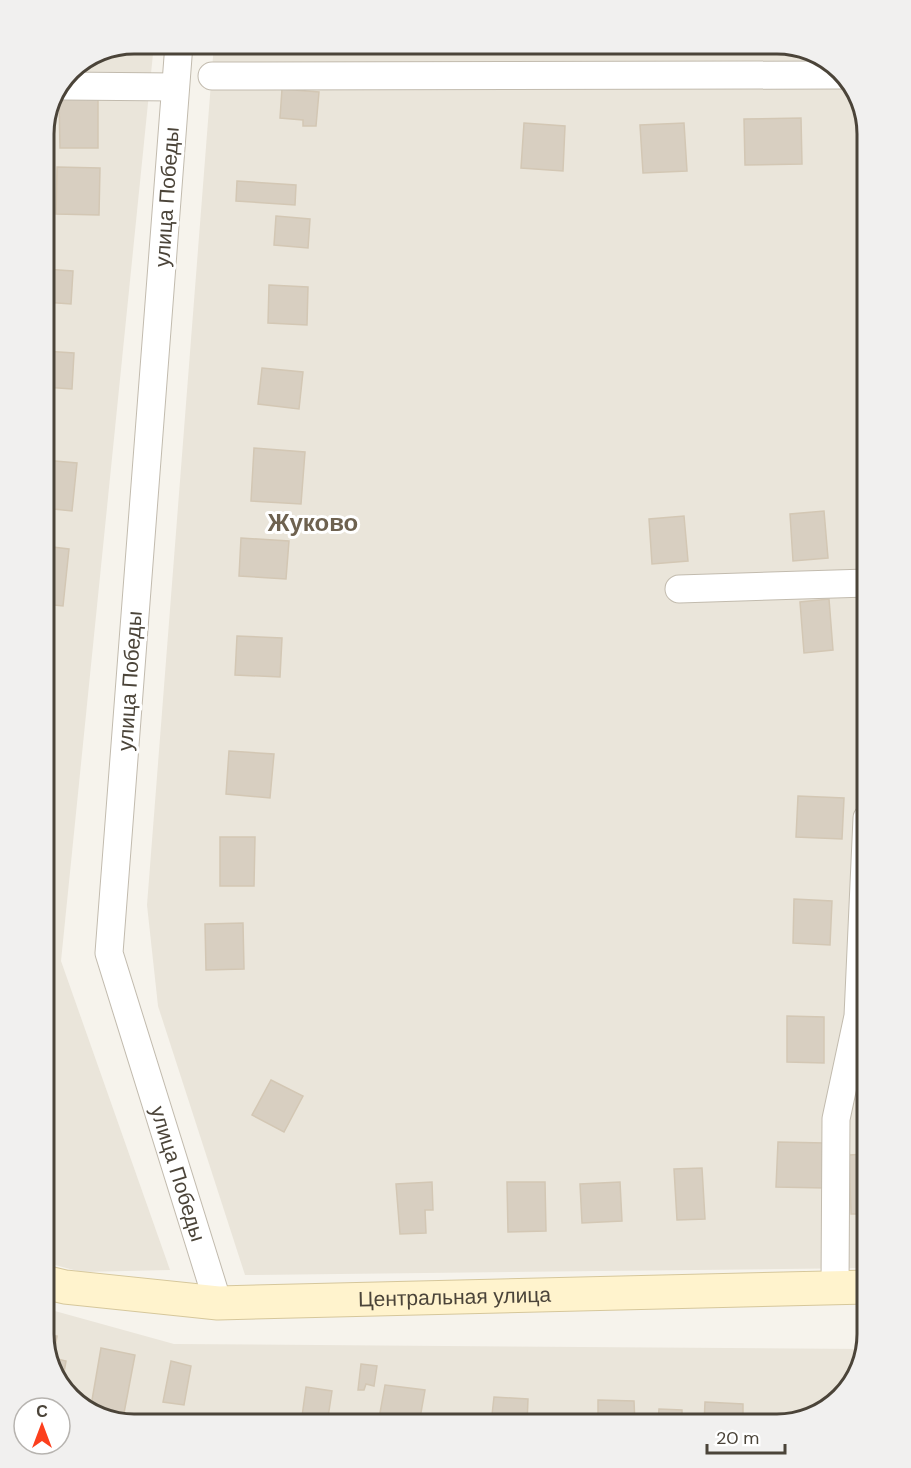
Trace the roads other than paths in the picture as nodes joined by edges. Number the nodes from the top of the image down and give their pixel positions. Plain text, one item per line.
1 (177, 54) edge
2 (831, 75) edge
3 (212, 76) dead end
4 (71, 86) edge
5 (175, 87) junction
6 (857, 583) edge
7 (678, 589) dead end
8 (857, 1021) edge
9 (54, 1284) edge
10 (857, 1287) edge
11 (835, 1288) junction
12 (218, 1303) junction

1 - 5 street, улица Победы
2 - 3 street
4 - 5 street
5 - 12 street, улица Победы
6 - 7 street
8 - 11 street
9 - 12 street, Центральная улица
10 - 11 street, Центральная улица
11 - 12 street, Центральная улица

